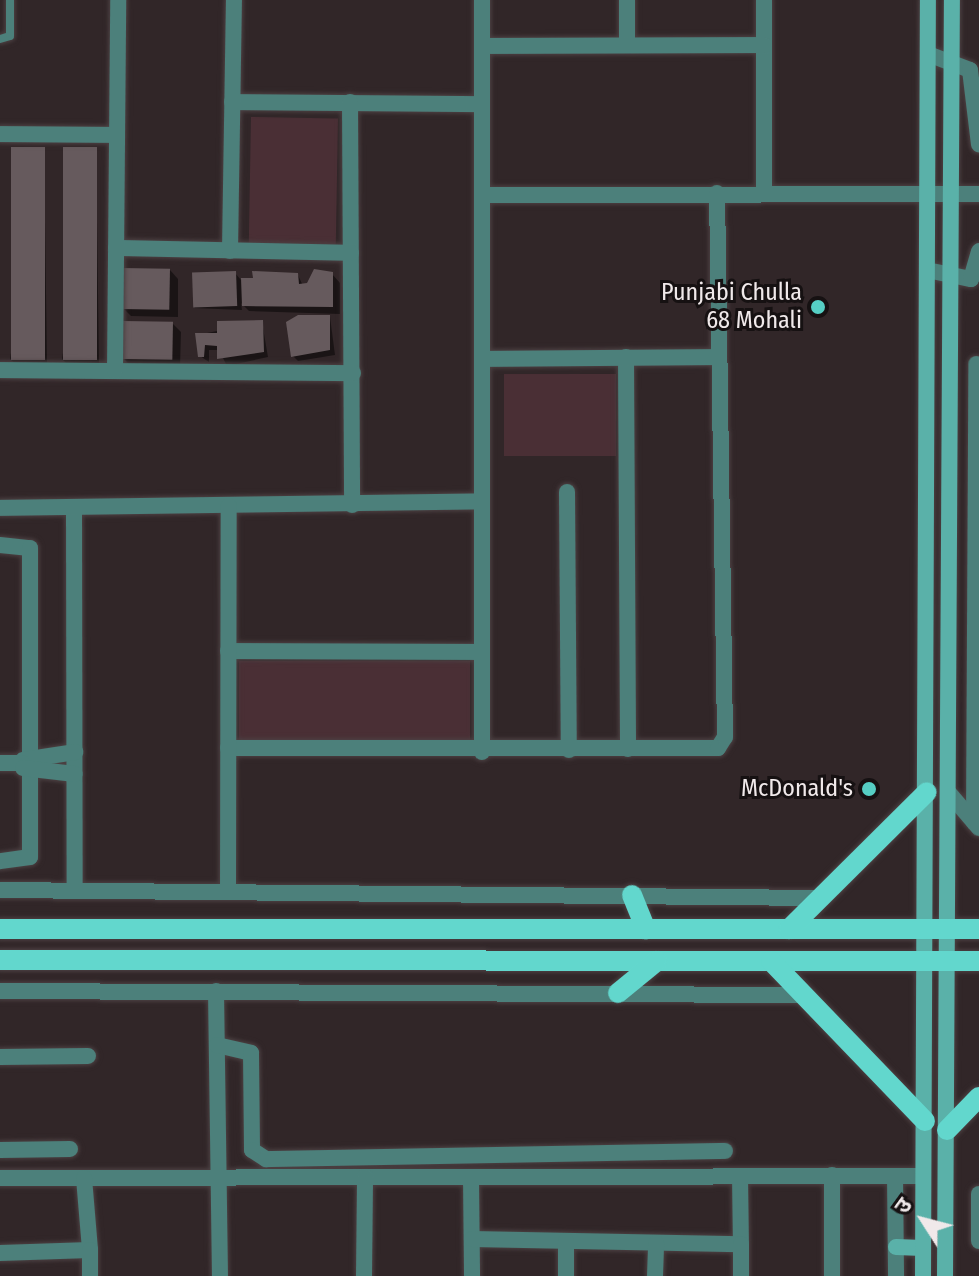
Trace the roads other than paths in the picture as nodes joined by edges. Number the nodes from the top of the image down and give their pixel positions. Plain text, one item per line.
1 (10, 0) edge
2 (118, 0) edge
3 (234, 0) edge
4 (482, 0) edge
5 (627, 0) edge
6 (764, 0) edge
7 (928, 0) edge
8 (952, 0) edge
9 (0, 39) edge
10 (627, 44) junction
11 (764, 45) junction
12 (482, 46) junction
13 (928, 54) junction
14 (952, 60) junction
15 (232, 102) junction
16 (350, 102) junction
17 (482, 104) junction
18 (0, 134) edge
19 (117, 135) junction
20 (979, 144) edge
21 (764, 192) junction
22 (717, 193) junction
23 (927, 193) junction
24 (952, 194) junction
25 (979, 194) edge
26 (482, 195) junction
27 (116, 248) junction
28 (230, 251) junction
29 (979, 251) edge
30 (351, 253) junction
31 (927, 270) junction
32 (951, 274) junction
33 (626, 357) junction
34 (717, 357) junction
35 (482, 359) junction
36 (978, 364) edge
37 (951, 365) junction
38 (0, 370) edge
39 (115, 371) junction
40 (353, 373) junction
41 (567, 492) dead end
42 (482, 501) junction
43 (352, 505) junction
44 (229, 506) junction
45 (74, 507) junction
46 (0, 508) edge
47 (0, 545) edge
48 (228, 651) junction
49 (482, 652) junction
50 (228, 748) junction
51 (628, 749) junction
52 (569, 750) junction
53 (75, 752) junction
54 (482, 752) junction
55 (0, 763) edge
56 (27, 764) junction
57 (75, 774) junction
58 (927, 792) junction
59 (949, 793) junction
60 (976, 825) edge
61 (0, 861) edge
62 (0, 890) edge
63 (75, 890) junction
64 (228, 890) junction
65 (632, 895) junction
66 (820, 898) junction
67 (0, 929) edge
68 (646, 929) junction
69 (789, 929) junction
70 (950, 929) junction
71 (979, 929) edge
72 (926, 930) junction
73 (0, 960) edge
74 (657, 961) junction
75 (771, 961) junction
76 (979, 961) edge
77 (938, 962) junction
78 (0, 991) edge
79 (216, 991) junction
80 (618, 993) junction
81 (803, 995) junction
82 (217, 1045) junction
83 (88, 1056) dead end
84 (0, 1057) edge
85 (979, 1097) edge
86 (925, 1121) junction
87 (947, 1130) junction
88 (70, 1149) dead end
89 (0, 1150) edge
90 (725, 1151) dead end
91 (677, 1152) junction
92 (832, 1175) junction
93 (679, 1176) junction
94 (740, 1176) junction
95 (895, 1176) junction
96 (923, 1176) junction
97 (365, 1177) junction
98 (471, 1177) junction
99 (0, 1178) edge
100 (84, 1178) junction
101 (220, 1178) junction
102 (979, 1194) edge
103 (472, 1239) junction
104 (566, 1241) junction
105 (979, 1241) edge
106 (656, 1243) junction
107 (741, 1244) junction
108 (896, 1247) junction
109 (923, 1248) junction
110 (90, 1250) junction
111 (0, 1253) edge
112 (90, 1276) edge
113 (220, 1276) edge
114 (364, 1276) edge
115 (472, 1276) edge
116 (566, 1276) edge
117 (655, 1276) edge
118 (741, 1276) edge
119 (832, 1276) edge
120 (896, 1276) edge
121 (923, 1276) edge
122 (945, 1276) edge

1 - 9 lane
2 - 19 street
3 - 15 street
4 - 12 street
5 - 10 street
6 - 11 street
7 - 13 main road
8 - 14 main road
10 - 11 street
10 - 12 street
11 - 21 street
12 - 17 street
13 - 14 street
13 - 23 main road
14 - 20 street
14 - 24 main road
15 - 16 street
15 - 28 street
16 - 17 street
16 - 30 street
17 - 26 street
18 - 19 street
19 - 27 street
21 - 22 street
21 - 23 street
22 - 26 street
22 - 34 street
23 - 24 street
23 - 31 main road
24 - 25 street
24 - 32 main road
26 - 35 street
27 - 28 street
27 - 39 street
28 - 30 street
29 - 32 street
30 - 40 street
31 - 32 street
31 - 58 main road
32 - 37 main road
33 - 34 street
33 - 35 street
33 - 51 street
34 - 51 street
35 - 42 street
36 - 37 street
36 - 60 street
37 - 59 main road
38 - 39 street
39 - 40 street
40 - 43 street
41 - 52 street
42 - 43 street
42 - 49 street
43 - 44 street
44 - 45 street
44 - 48 street
45 - 46 street
45 - 53 street
47 - 56 street
48 - 49 street
48 - 50 street
49 - 54 street
50 - 54 street
50 - 64 street
51 - 52 street
52 - 54 street
53 - 56 street
53 - 57 street
55 - 56 street
56 - 57 street
56 - 61 street
57 - 63 street
58 - 66 main road
58 - 72 main road
59 - 60 street
59 - 70 main road
62 - 63 street
63 - 64 street
64 - 65 street
65 - 66 street
65 - 68 main road
66 - 69 main road
67 - 68 main road
68 - 69 main road
69 - 72 main road
70 - 71 main road
70 - 72 main road
70 - 77 main road
72 - 77 main road
73 - 74 main road
74 - 75 main road
74 - 80 main road
75 - 77 main road
75 - 81 main road
76 - 77 main road
77 - 86 main road
77 - 87 main road
78 - 79 street
79 - 80 street
79 - 82 street
80 - 81 street
81 - 86 main road
82 - 91 street
82 - 101 street
83 - 84 street
85 - 87 main road
86 - 96 main road
87 - 122 main road
88 - 89 street
90 - 91 street
91 - 93 street
92 - 94 street
92 - 95 street
92 - 119 street
93 - 94 street
93 - 98 street
94 - 107 street
95 - 96 street
95 - 108 street
96 - 109 main road
97 - 98 street
97 - 101 street
97 - 114 street
98 - 103 street
99 - 100 street
100 - 101 street
100 - 110 street
101 - 113 street
102 - 105 street
103 - 104 street
103 - 115 street
104 - 106 street
104 - 116 street
106 - 107 street
106 - 117 street
107 - 118 street
108 - 109 main road
108 - 120 street
109 - 121 main road
110 - 111 street
110 - 112 street

